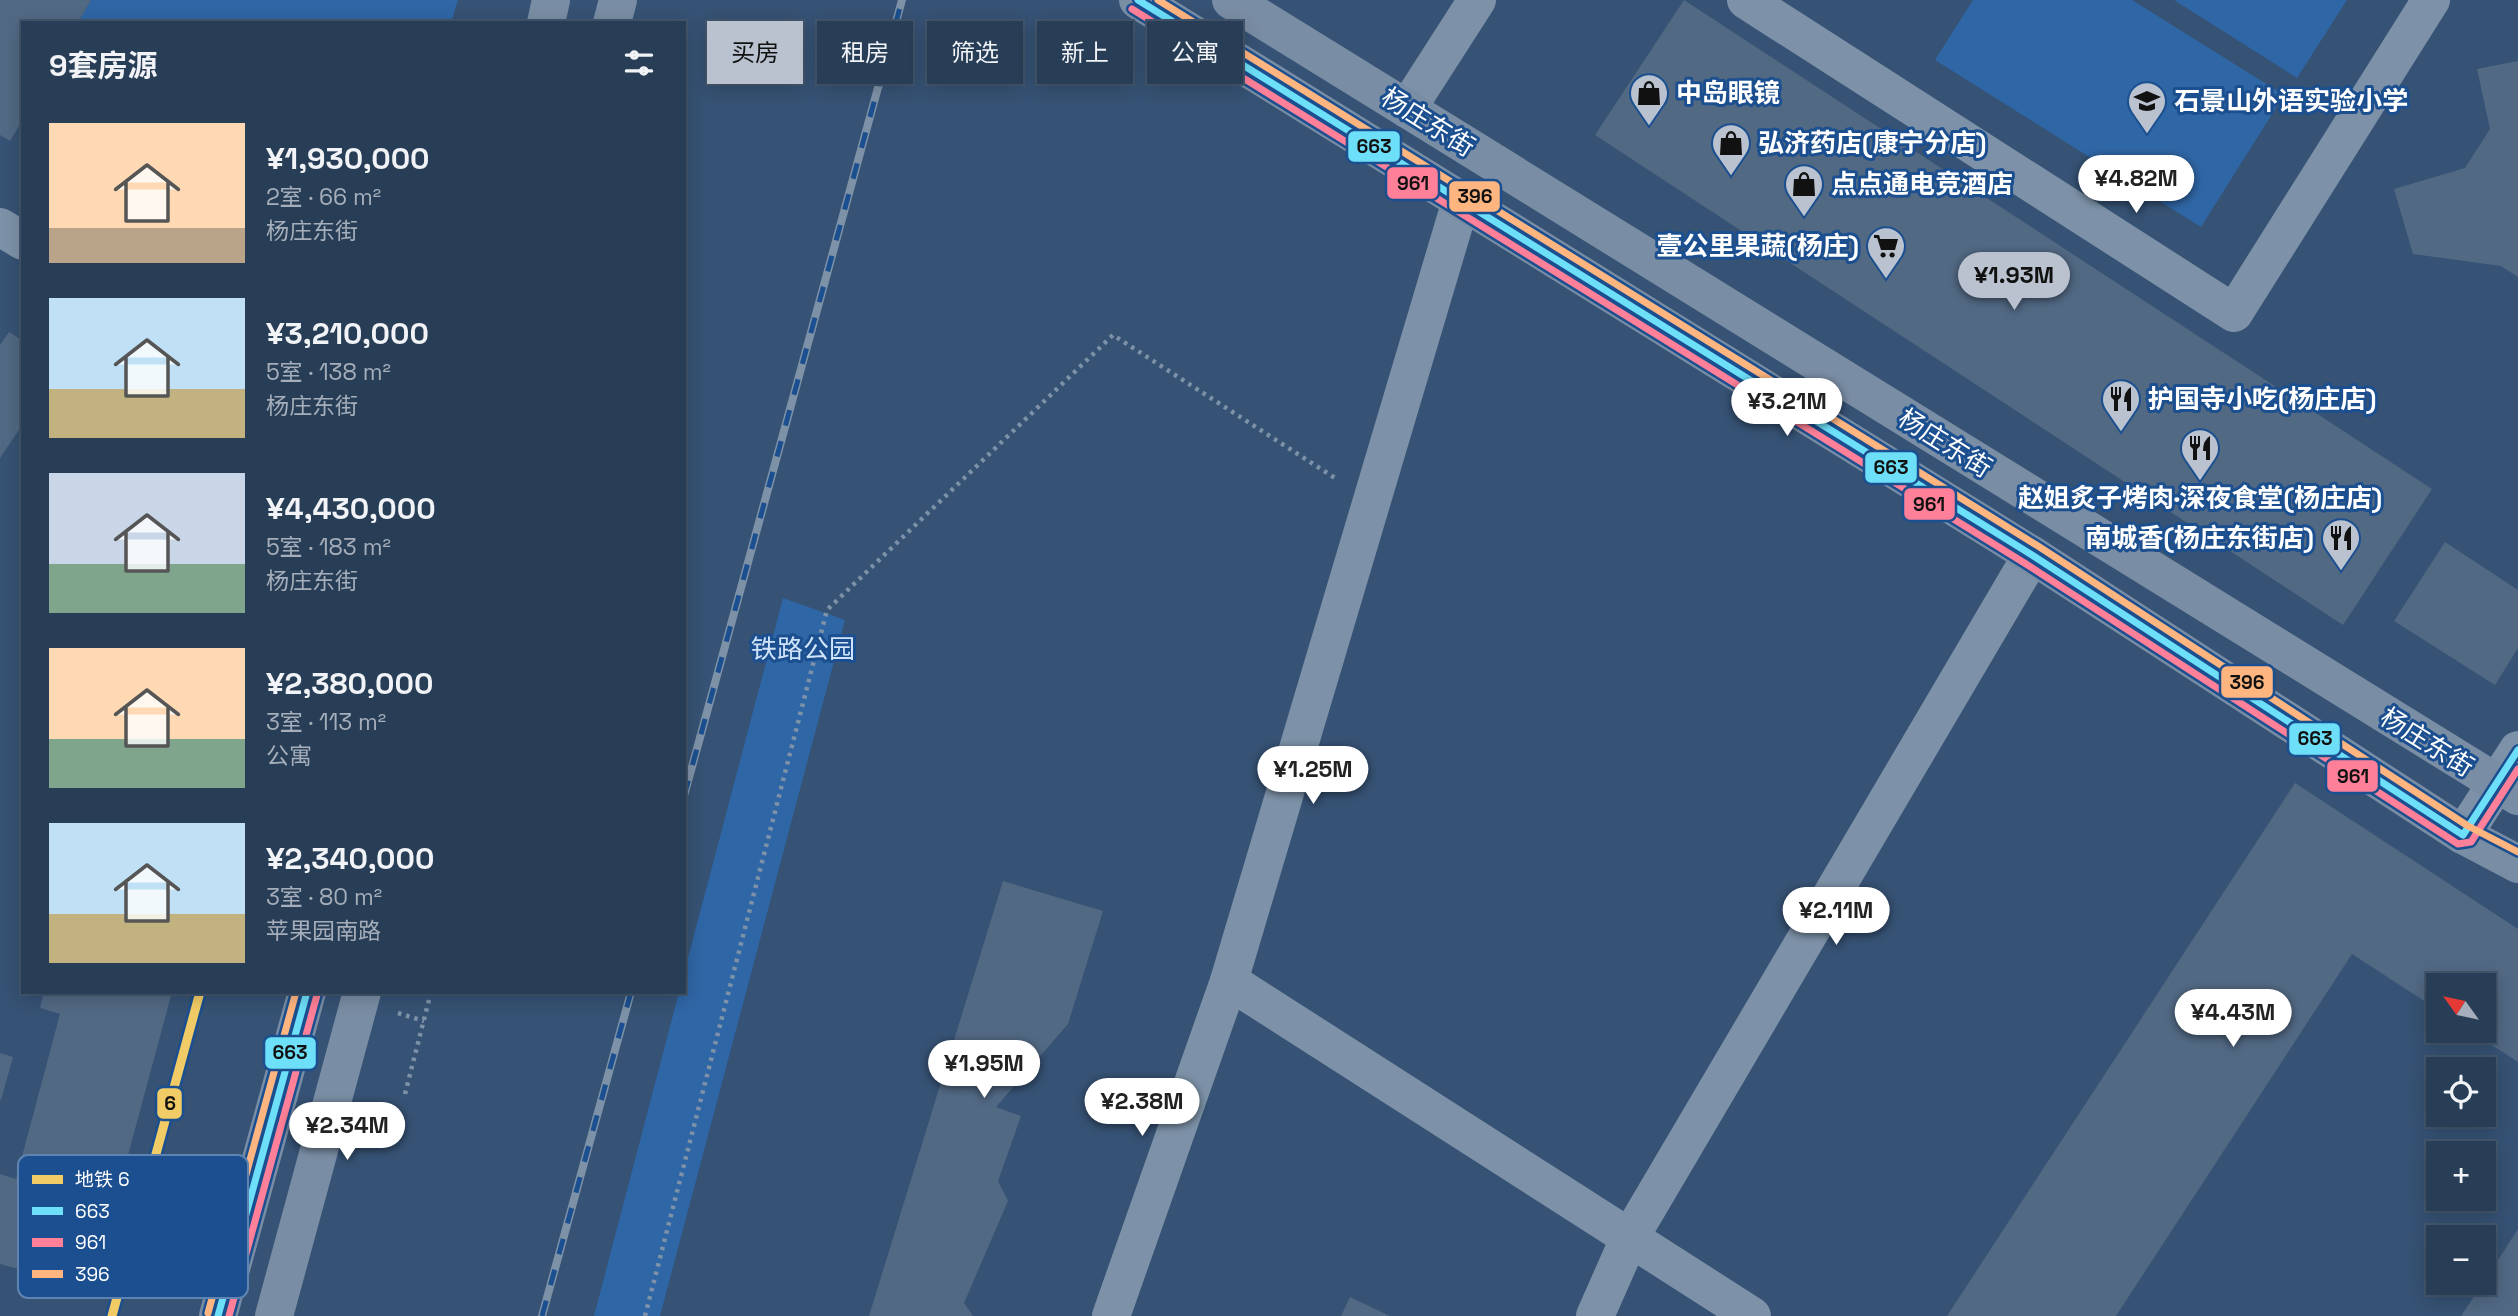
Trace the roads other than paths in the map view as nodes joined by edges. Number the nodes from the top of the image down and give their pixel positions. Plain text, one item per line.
1 (551, 0) edge
2 (618, 0) edge
3 (1138, 0) edge
4 (1231, 0) edge
5 (1477, 0) edge
6 (1746, 0) edge
7 (2431, 0) edge
8 (546, 21) edge
9 (613, 21) edge
10 (1407, 109) junction
11 (1461, 201) junction
12 (0, 226) edge
13 (21, 240) edge
14 (2032, 555) junction
15 (2518, 750) edge
16 (2507, 790) edge
17 (2463, 835) junction
18 (2518, 864) edge
19 (1229, 981) junction
20 (306, 994) edge
21 (361, 994) edge
22 (248, 1207) edge
23 (1629, 1239) junction
24 (223, 1298) edge
25 (218, 1316) edge
26 (274, 1316) edge
27 (1111, 1316) edge
28 (1595, 1316) edge
29 (1752, 1316) edge

1 - 8 main road
2 - 9 main road
3 - 11 main road, 杨庄东街
4 - 10 main road, 杨庄东街
5 - 10 street
6 - 7 street
10 - 16 main road, 杨庄东街
11 - 14 main road, 杨庄东街
11 - 19 street
12 - 13 street
14 - 17 main road, 杨庄东街
14 - 23 street
15 - 16 street
16 - 17 street
17 - 18 main road, 杨庄东街
19 - 23 street
19 - 27 street
20 - 22 main road
21 - 26 main road
23 - 28 street
23 - 29 street
24 - 25 main road

